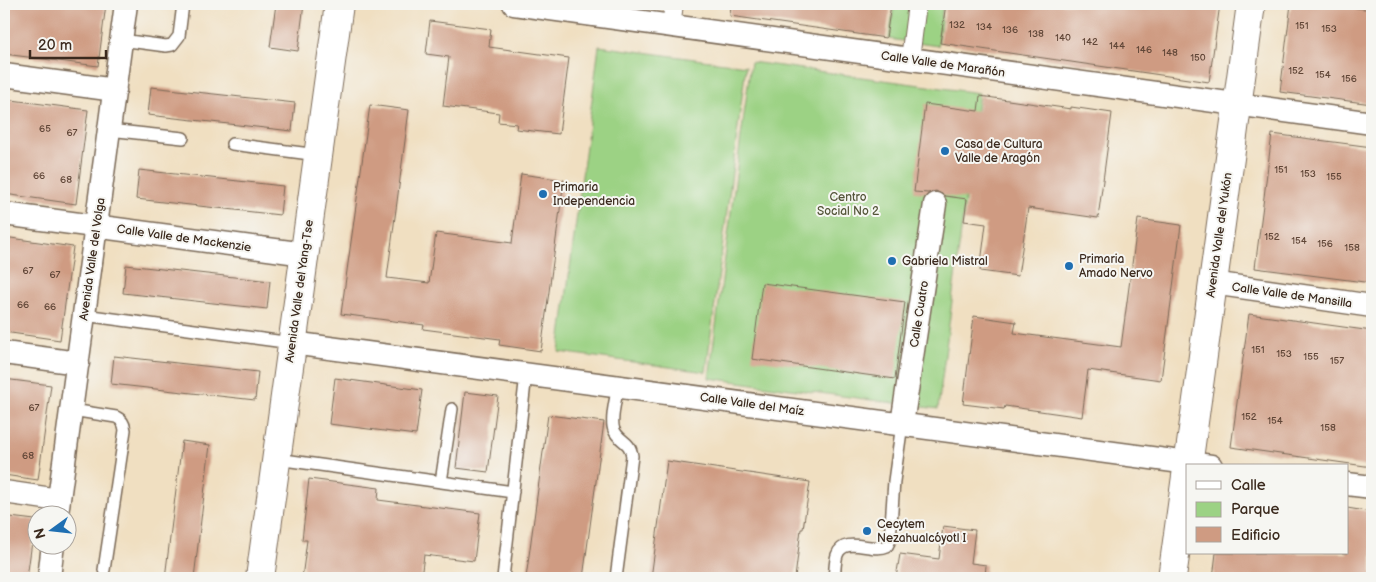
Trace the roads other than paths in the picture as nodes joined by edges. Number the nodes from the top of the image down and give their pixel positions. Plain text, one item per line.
1 (126, 4) edge
2 (183, 4) edge
3 (339, 4) edge
4 (514, 4) edge
5 (674, 4) edge
6 (917, 4) edge
7 (1251, 4) edge
8 (671, 26) junction
9 (122, 40) junction
10 (910, 59) junction
11 (4, 75) edge
12 (115, 90) junction
13 (1237, 105) junction
14 (1372, 123) edge
15 (109, 130) junction
16 (183, 138) dead end
17 (232, 144) dead end
18 (318, 155) junction
19 (935, 204) dead end
20 (4, 214) edge
21 (97, 226) junction
22 (305, 254) junction
23 (1212, 284) junction
24 (1372, 306) edge
25 (84, 315) junction
26 (292, 343) junction
27 (4, 353) edge
28 (78, 363) junction
29 (526, 374) junction
30 (618, 386) junction
31 (452, 409) dead end
32 (72, 410) junction
33 (902, 424) junction
34 (277, 459) junction
35 (1193, 464) edge
36 (1186, 465) edge
37 (440, 482) junction
38 (1348, 484) edge
39 (1372, 487) edge
40 (4, 492) edge
41 (512, 492) junction
42 (1186, 503) edge
43 (47, 504) edge
44 (58, 504) edge
45 (52, 554) edge
46 (104, 570) dead end
47 (49, 578) edge
48 (260, 578) edge
49 (504, 578) edge
50 (616, 578) edge
51 (834, 578) edge
52 (1172, 578) edge

1 - 9 street, Avenida Valle del Volga
2 - 9 lane
3 - 18 street, Avenida Valle del Yang-Tse
4 - 8 street, Calle Valle de Marañón
5 - 8 street
6 - 10 street
7 - 13 street, Avenida Valle del Yukón
8 - 10 street, Calle Valle de Marañón
9 - 12 street, Avenida Valle del Volga
10 - 13 street, Calle Valle de Marañón
11 - 12 street
12 - 15 street, Avenida Valle del Volga
13 - 14 street, Calle Valle de Marañón
13 - 23 street, Avenida Valle del Yukón
15 - 16 lane
15 - 21 street, Avenida Valle del Volga
17 - 18 lane
18 - 22 street, Avenida Valle del Yang-Tse
19 - 33 street, Calle Cuatro
20 - 21 street, Calle Valle de Mackenzie
21 - 22 street, Calle Valle de Mackenzie
21 - 25 street, Avenida Valle del Volga
22 - 26 street, Avenida Valle del Yang-Tse
23 - 24 street, Calle Valle de Mansilla
23 - 35 street, Avenida Valle del Yukón
25 - 26 lane
25 - 28 street, Avenida Valle del Volga
26 - 29 street, Calle Valle del Maíz
26 - 34 street, Avenida Valle del Yang-Tse
27 - 28 street
28 - 32 street, Avenida Valle del Volga
29 - 30 street, Calle Valle del Maíz
29 - 41 lane
30 - 33 street, Calle Valle del Maíz
30 - 50 lane
31 - 37 lane
32 - 44 street, Avenida Valle del Volga
32 - 46 lane
33 - 36 street, Calle Valle del Maíz
33 - 51 lane
34 - 37 lane
34 - 48 street, Avenida Valle del Yang-Tse
37 - 41 lane
38 - 39 street
40 - 43 street
41 - 49 lane
42 - 52 street, Avenida Valle del Yukón
45 - 47 street

